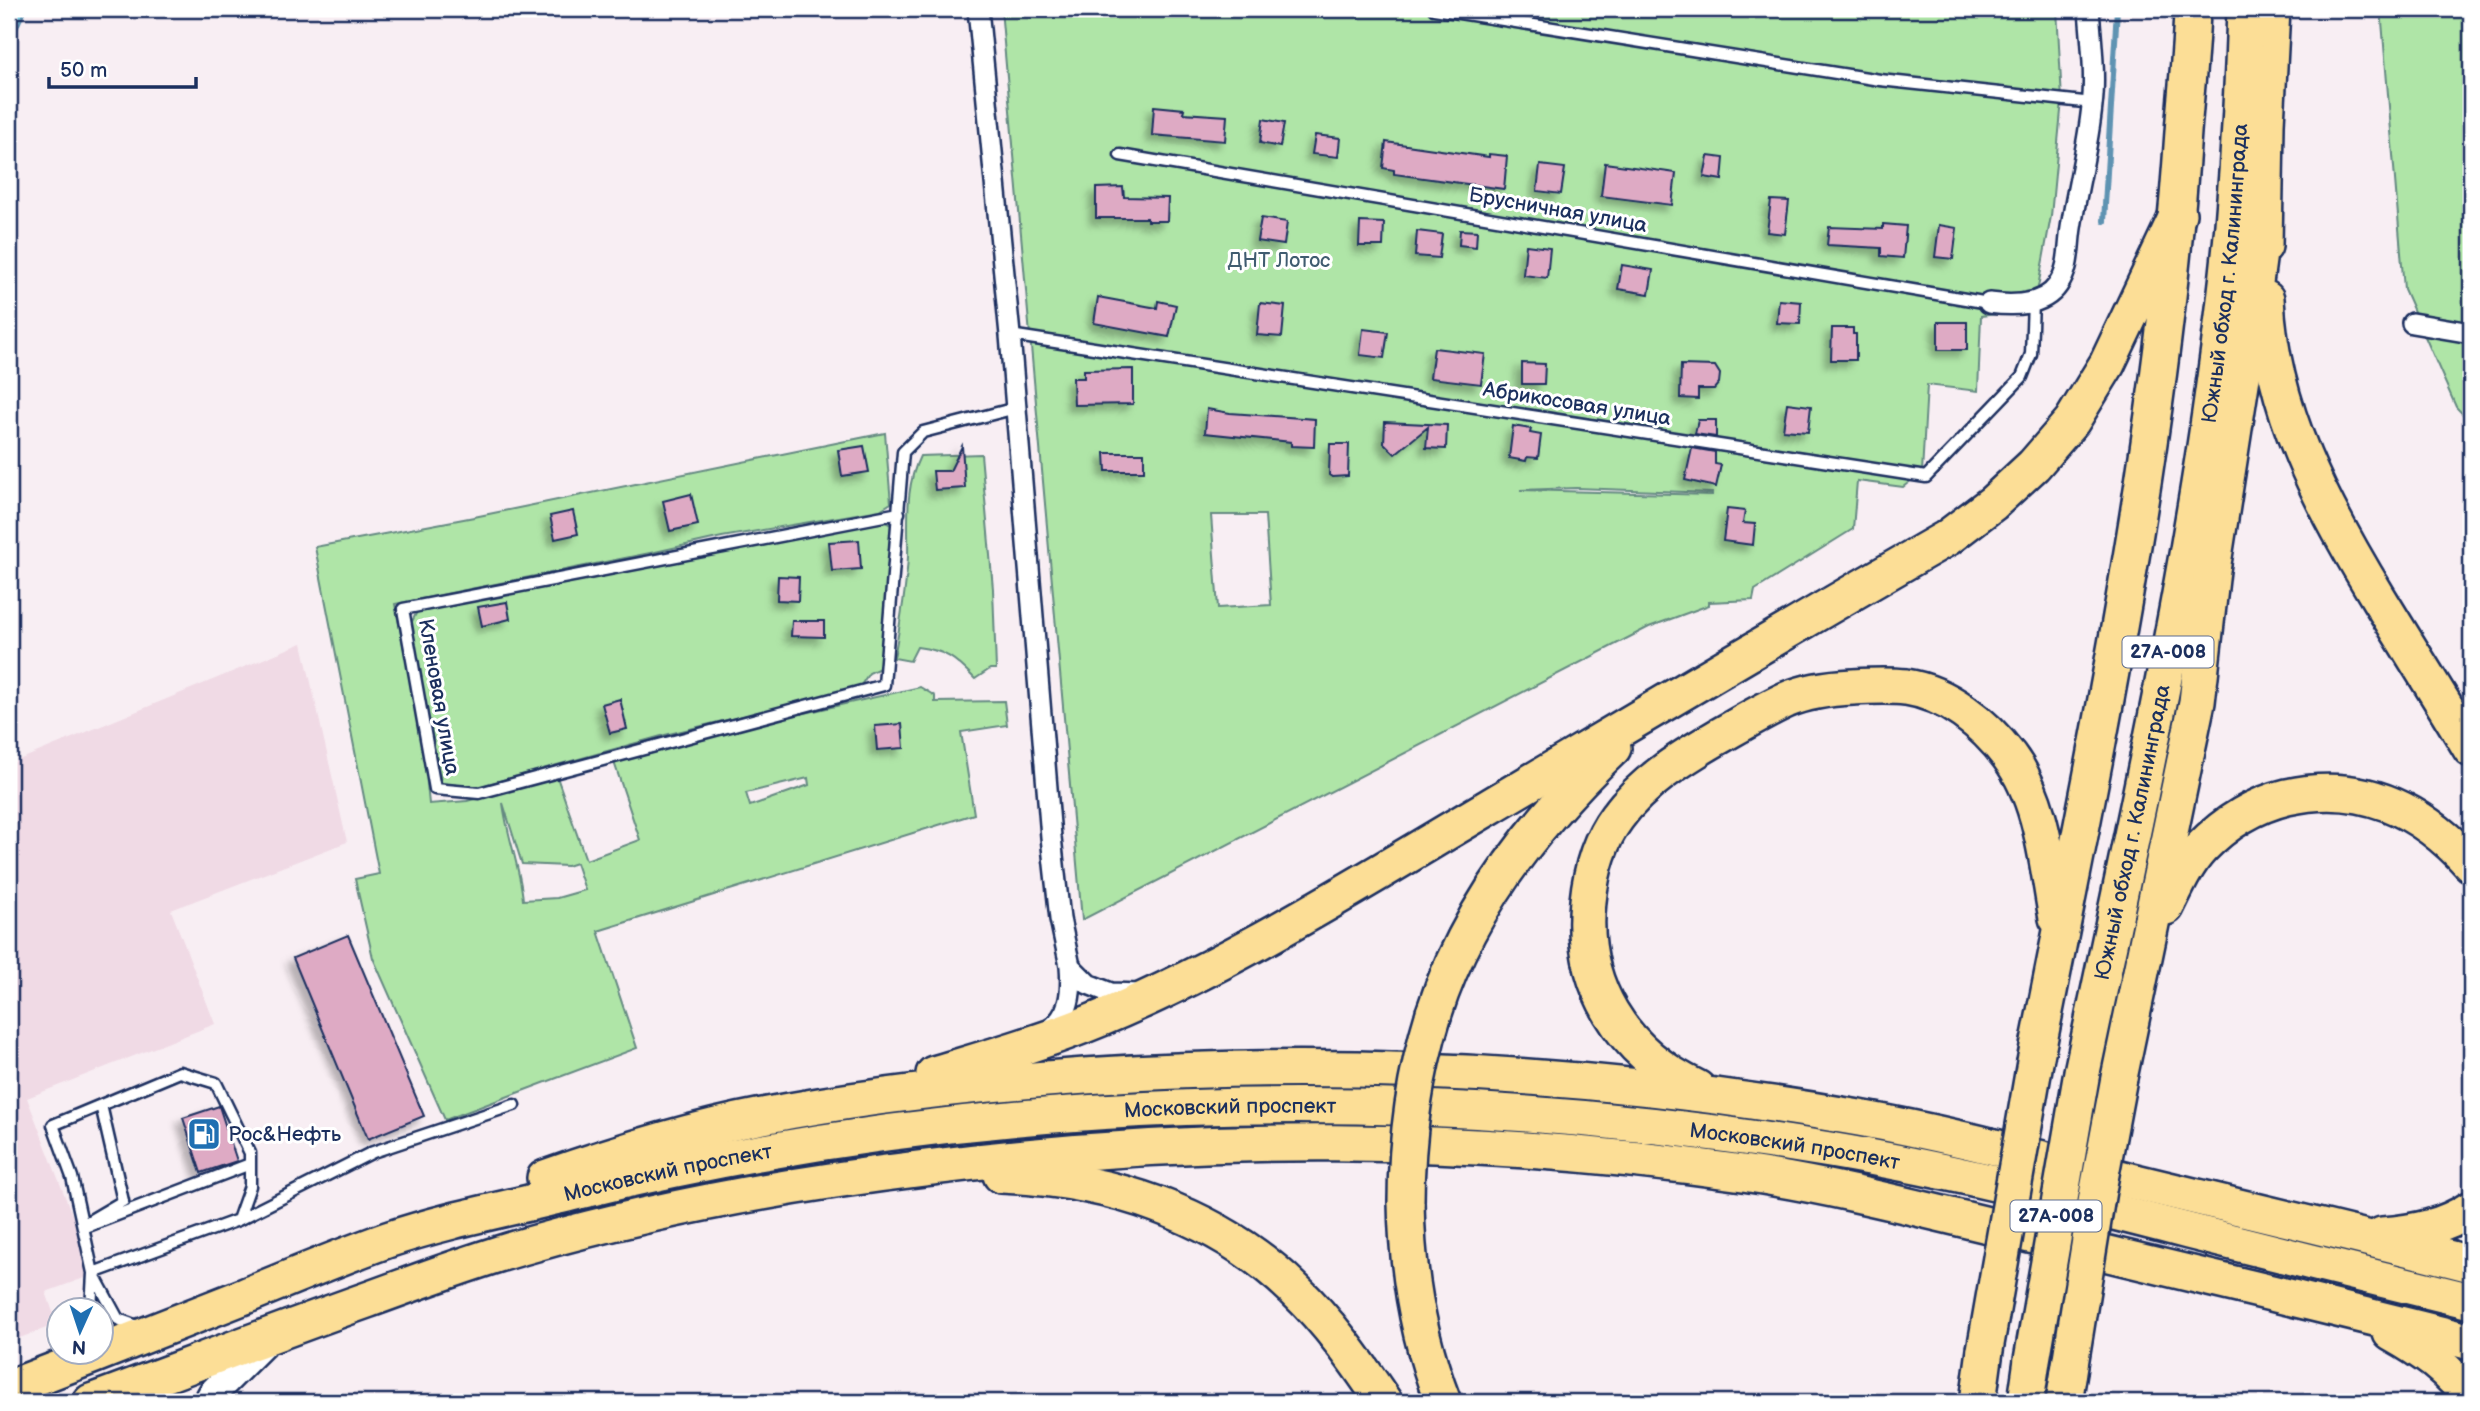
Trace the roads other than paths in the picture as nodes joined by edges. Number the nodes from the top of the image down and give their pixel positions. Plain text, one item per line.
1 (978, 9) edge
2 (1434, 9) edge
3 (2089, 9) edge
4 (2192, 9) edge
5 (2245, 9) edge
6 (2272, 9) edge
7 (2093, 103) junction
8 (1120, 155) dead end
9 (2178, 214) junction
10 (2263, 223) junction
11 (2033, 302) junction
12 (1989, 303) joint
13 (2412, 323) dead end
14 (2471, 333) edge
15 (1010, 335) junction
16 (1016, 408) junction
17 (899, 513) junction
18 (1654, 710) junction
19 (2471, 749) edge
20 (2471, 864) edge
21 (2060, 935) junction
22 (2146, 944) junction
23 (1070, 966) junction
24 (1164, 989) junction
25 (1015, 1050) junction
26 (1714, 1096) junction
27 (833, 1104) junction
28 (101, 1105) junction
29 (514, 1105) dead end
30 (250, 1164) junction
31 (876, 1173) junction
32 (2471, 1209) edge
33 (238, 1220) junction
34 (83, 1226) junction
35 (2356, 1235) junction
36 (389, 1239) junction
37 (2471, 1264) edge
38 (93, 1273) junction
39 (92, 1296) edge
40 (2471, 1301) edge
41 (2340, 1309) junction
42 (154, 1332) junction
43 (273, 1334) junction
44 (2471, 1342) edge
45 (116, 1344) edge
46 (59, 1366) edge
47 (2066, 1387) edge
48 (9, 1388) edge
49 (2471, 1400) edge
50 (91, 1402) edge
51 (208, 1402) edge
52 (1384, 1402) edge
53 (1443, 1402) edge
54 (1978, 1402) edge
55 (2026, 1402) edge

1 - 15 street
2 - 7 lane
3 - 7 street
4 - 9 highway, 27А-008
5 - 55 highway, Южный обход г. Калининграда / 27А-008, bridge
6 - 10 highway
7 - 11 street
8 - 12 lane, Брусничная улица
9 - 18 highway
9 - 21 highway, 27А-008
10 - 19 highway
10 - 22 highway
11 - 12 street
11 - 15 lane, Абрикосовая улица
13 - 14 street
15 - 16 street
16 - 17 lane, Кленовая улица
16 - 23 street
17 - 17 lane, Кленовая улица
18 - 24 highway
18 - 53 highway, bridge
20 - 22 highway
21 - 26 highway
21 - 54 highway, 27А-008, bridge
22 - 47 highway, bridge
23 - 24 street
23 - 25 street
24 - 25 highway
25 - 27 highway
26 - 27 highway
26 - 35 highway
27 - 36 highway
28 - 30 lane
28 - 34 lane
28 - 34 lane
29 - 33 lane
30 - 33 lane
30 - 34 lane
31 - 41 highway, Московский проспект
31 - 43 highway, Московский проспект
31 - 52 highway
32 - 35 highway
33 - 38 lane
34 - 38 lane
35 - 37 highway
36 - 40 highway, Московский проспект
36 - 42 highway, Московский проспект
38 - 39 lane
38 - 42 lane
41 - 44 highway, Московский проспект
41 - 49 highway
42 - 45 highway, Московский проспект
43 - 50 highway, Московский проспект
43 - 51 main road
46 - 48 highway, Московский проспект

